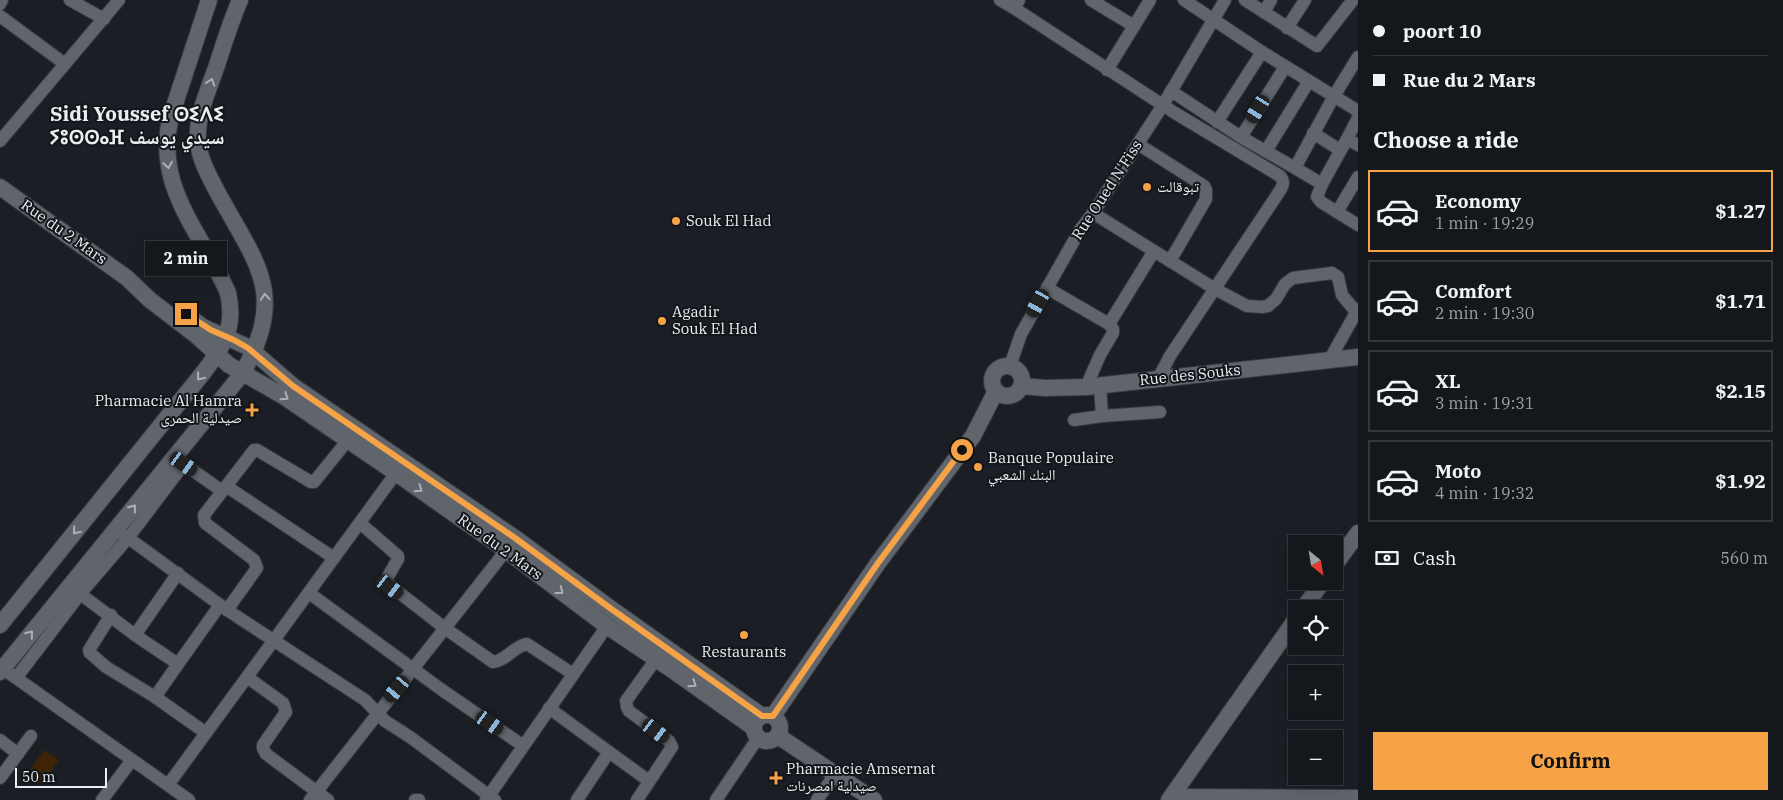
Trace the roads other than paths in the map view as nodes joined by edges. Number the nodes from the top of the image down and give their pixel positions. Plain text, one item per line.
1 (2, 0) edge
2 (70, 0) edge
3 (119, 0) edge
4 (209, 0) edge
5 (240, 0) edge
6 (1000, 0) edge
7 (1091, 0) edge
8 (1150, 0) edge
9 (1184, 0) edge
10 (1225, 0) edge
11 (1245, 0) edge
12 (1271, 0) edge
13 (1306, 0) edge
14 (1354, 3) edge
15 (0, 4) edge
16 (1016, 4) edge
17 (1264, 12) junction
18 (0, 16) edge
19 (104, 19) junction
20 (1214, 19) junction
21 (1134, 26) junction
22 (1287, 28) junction
23 (1262, 52) junction
24 (1358, 58) edge
25 (65, 64) junction
26 (1285, 67) junction
27 (1107, 70) junction
28 (1309, 81) junction
29 (1171, 91) junction
30 (1334, 96) junction
31 (1162, 105) junction
32 (1358, 111) edge
33 (1358, 118) edge
34 (1217, 122) junction
35 (1313, 134) junction
36 (1241, 137) junction
37 (0, 141) edge
38 (1138, 144) junction
39 (1348, 144) edge
40 (1266, 151) junction
41 (1295, 168) junction
42 (1358, 177) edge
43 (1322, 184) junction
44 (0, 187) edge
45 (1337, 212) junction
46 (1093, 213) junction
47 (1358, 225) edge
48 (1154, 251) junction
49 (1170, 262) junction
50 (127, 278) junction
51 (1046, 288) junction
52 (1215, 288) junction
53 (1357, 310) edge
54 (1109, 324) junction
55 (226, 337) junction
56 (254, 352) junction
57 (216, 355) junction
58 (1358, 357) edge
59 (1330, 359) junction
60 (1010, 366) junction
61 (242, 374) junction
62 (1158, 379) junction
63 (1022, 386) junction
64 (1093, 386) junction
65 (996, 392) junction
66 (1160, 412) dead end
67 (1102, 416) junction
68 (1074, 420) dead end
69 (348, 440) junction
70 (179, 461) junction
71 (396, 473) junction
72 (224, 488) junction
73 (360, 523) junction
74 (1358, 532) edge
75 (122, 533) junction
76 (511, 545) junction
77 (1343, 553) edge
78 (334, 558) junction
79 (178, 573) junction
80 (75, 590) junction
81 (309, 593) junction
82 (223, 607) junction
83 (111, 615) junction
84 (0, 625) edge
85 (607, 626) junction
86 (446, 629) junction
87 (1288, 630) edge
88 (135, 635) junction
89 (273, 640) junction
90 (656, 659) junction
91 (178, 664) junction
92 (414, 670) junction
93 (6, 673) edge
94 (573, 674) junction
95 (247, 677) junction
96 (155, 697) junction
97 (549, 708) junction
98 (377, 714) junction
99 (762, 724) junction
100 (206, 733) junction
101 (31, 736) dead end
102 (0, 740) edge
103 (522, 745) junction
104 (609, 752) junction
105 (18, 754) junction
106 (132, 760) junction
107 (836, 773) junction
108 (0, 778) edge
109 (649, 781) junction
110 (168, 785) junction
111 (313, 796) edge
112 (1358, 796) edge
113 (1171, 798) edge
114 (490, 799) edge
115 (102, 800) edge
116 (189, 800) edge
117 (328, 800) edge
118 (415, 800) edge
119 (419, 800) edge
120 (577, 800) edge
121 (637, 800) edge
122 (716, 800) edge
123 (817, 800) edge
124 (874, 800) edge

1 - 15 street
2 - 19 street
3 - 19 street
4 -> 55 street
56 -> 5 street
6 - 16 street
7 - 21 street
8 - 21 street
9 - 20 street
10 - 20 street, Rue Oued N'Fiss
11 - 17 street
12 - 17 street
13 - 22 street
14 - 22 street
16 - 27 street
17 - 22 street
18 - 25 street
19 - 25 street
20 - 23 street
20 - 29 street, Rue Oued N'Fiss
21 - 27 street
23 - 26 street
23 - 34 street
24 - 30 street
25 - 37 street
26 - 28 street
26 - 36 street
27 - 31 street
28 - 30 street
28 - 40 street
29 - 31 street, Rue Oued N'Fiss
29 - 34 street
30 - 32 street
30 - 35 street
31 - 38 street, Rue Oued N'Fiss
31 - 52 street
33 - 39 street
34 - 36 street
35 - 39 street
35 - 41 street
36 - 40 street
38 - 46 street, Rue Oued N'Fiss
38 - 49 street
39 - 43 street
40 - 41 street
41 - 43 street
42 - 45 street
43 - 45 street
44 - 50 street, Rue du 2 Mars
45 - 47 street
46 - 48 street
46 - 51 street, Rue Oued N'Fiss
48 - 49 street
48 - 54 street
49 - 52 street
50 - 55 street, Rue du 2 Mars
50 - 57 street, Rue du 2 Mars
51 - 54 street
51 - 60 street, Rue Oued N'Fiss
52 - 53 street
52 - 62 street
53 - 59 street
54 - 64 street
55 - 56 street, Rue du 2 Mars
55 - 57 street
56 - 61 street
56 - 76 street, Rue du 2 Mars
57 - 61 street, Rue du 2 Mars
57 -> 84 street
58 - 59 street, Rue des Souks
59 - 62 street, Rue des Souks
60 - 63 street
60 - 65 street
61 -> 69 street, Rue du 2 Mars
61 - 70 street
62 - 64 street, Rue des Souks
63 - 64 street, Rue des Souks
63 - 65 street
64 - 67 street
65 - 99 street
66 - 67 street
67 - 68 street
69 - 71 street, Rue du 2 Mars
69 - 72 street
70 - 72 street
70 - 75 street
71 - 73 street
71 -> 76 street, Rue du 2 Mars
72 - 78 street
72 - 82 street
73 - 78 street
73 - 86 street
74 - 77 street
75 - 79 street
75 - 80 street
76 -> 85 street, Rue du 2 Mars
76 - 86 street
76 - 99 street, Rue du 2 Mars
78 - 81 street
79 - 82 street
79 - 88 street
80 - 83 street
80 - 93 street
81 - 89 street
81 - 92 street
82 - 89 street
82 - 91 street
83 - 88 street
83 - 96 street
85 - 90 street, Rue du 2 Mars
85 - 94 street
86 - 92 street
86 - 94 street
87 - 113 street
88 - 91 street
89 - 95 street
89 - 98 street
90 -> 99 street, Rue du 2 Mars
90 - 109 street
91 - 96 street
92 - 98 street
92 - 103 street
93 - 106 street
94 - 97 street
95 - 100 street
95 - 111 street
96 - 100 street
97 - 103 street
97 - 104 street
98 - 111 street
98 - 114 street
99 - 107 street
99 - 122 street
100 - 110 street
101 - 105 street
102 - 105 street
103 - 114 street
104 - 109 street
104 - 120 street
105 - 108 street
106 - 110 street
106 - 115 street
107 - 123 street
107 - 124 street
109 - 121 street
110 - 116 street
111 - 117 street
112 - 113 street
118 - 119 street

